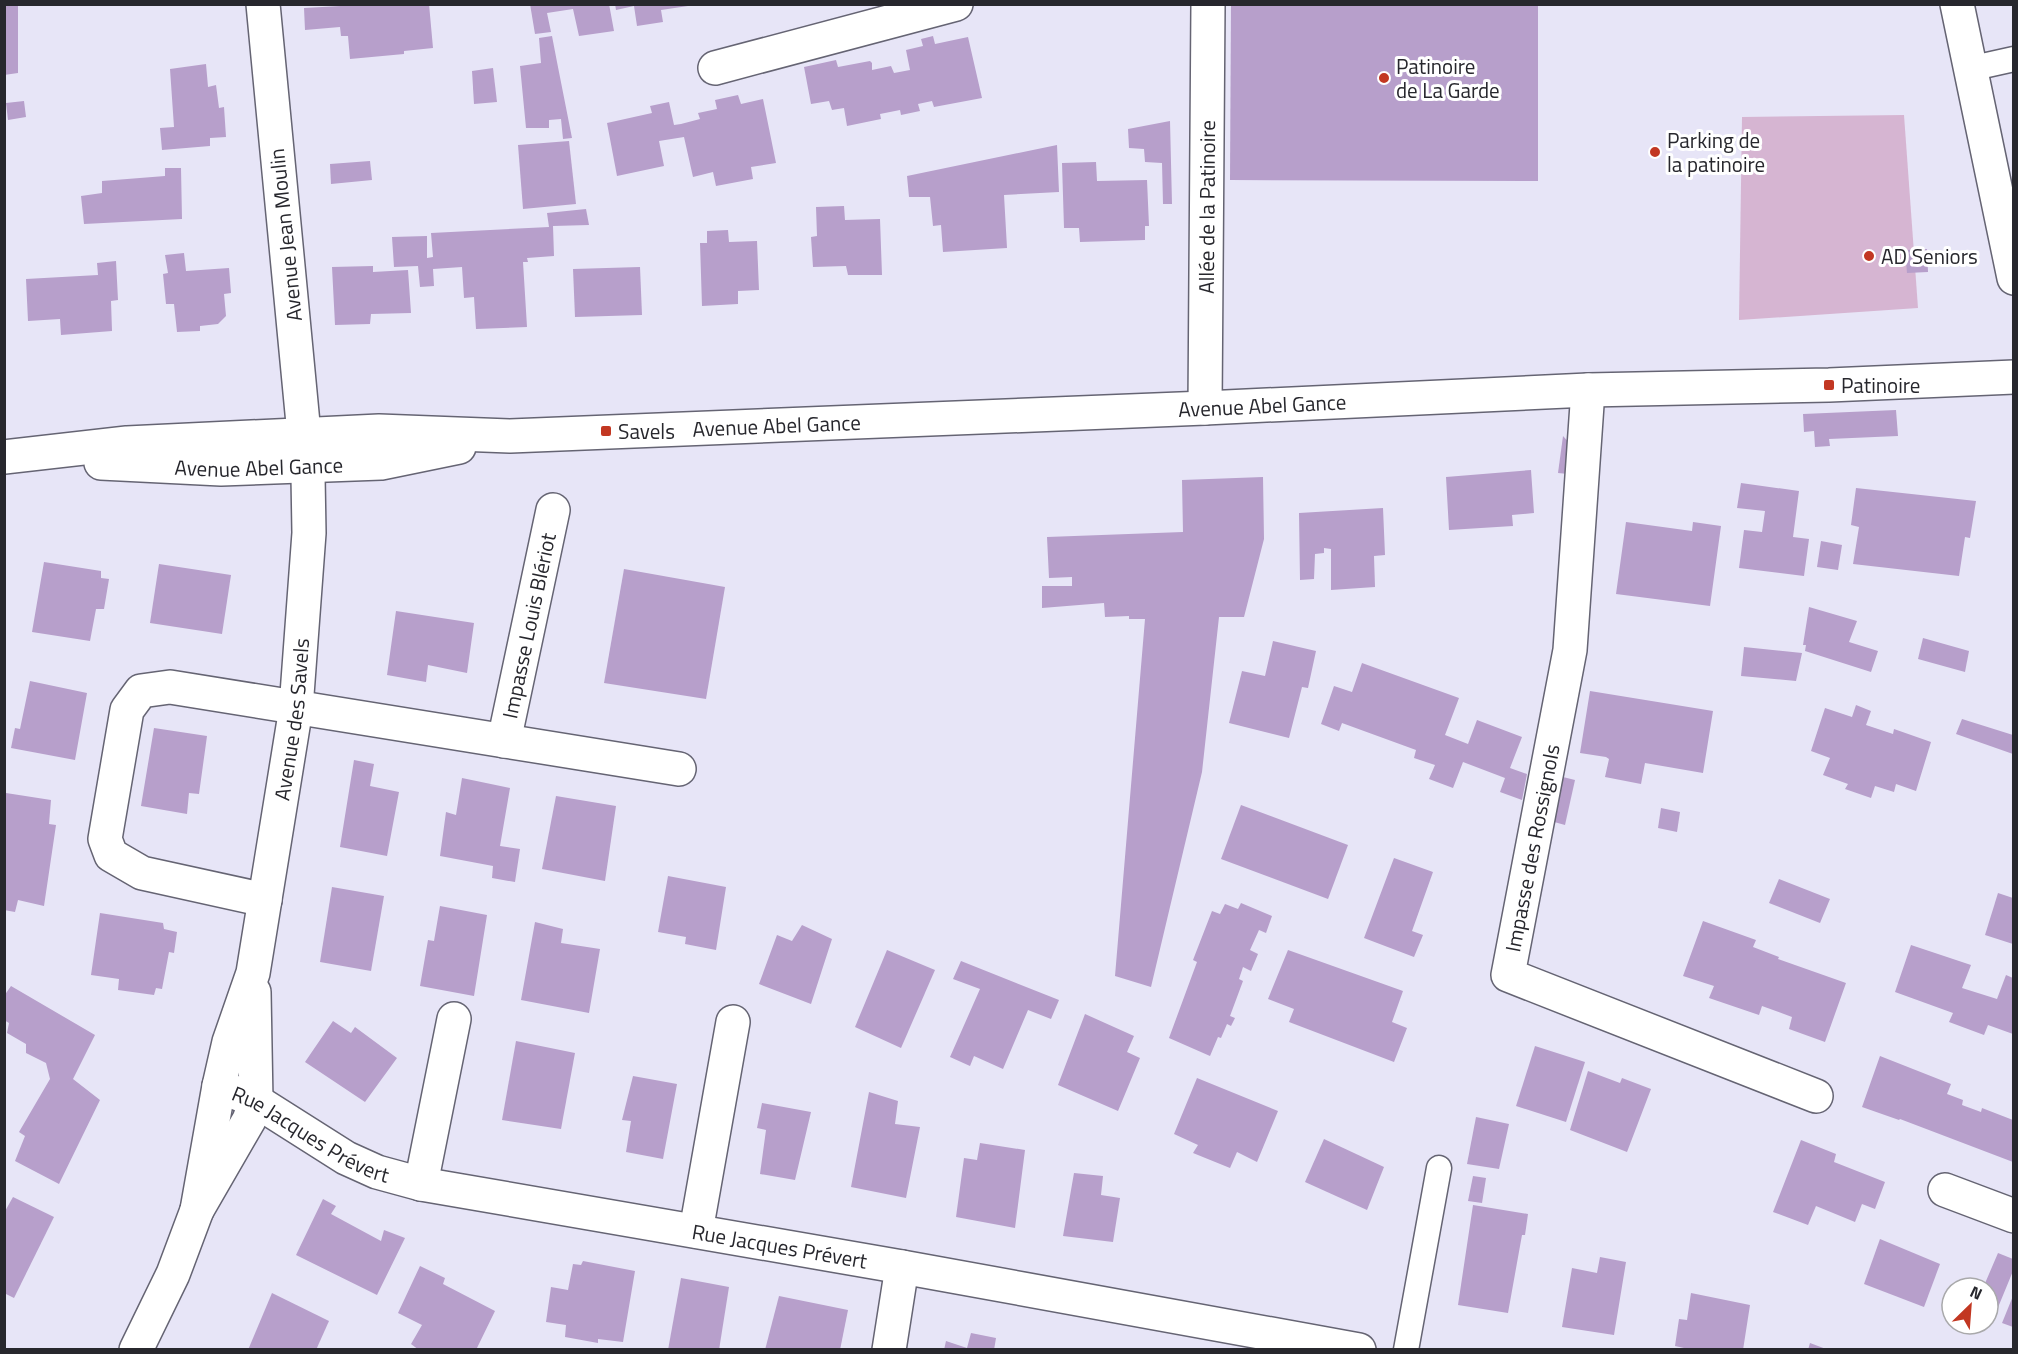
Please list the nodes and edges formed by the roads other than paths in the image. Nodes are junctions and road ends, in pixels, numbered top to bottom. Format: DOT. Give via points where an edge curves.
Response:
graph roads {
  1 [pos="262,4"];
  2 [pos="956,4"];
  3 [pos="1208,4"];
  4 [pos="1957,4"];
  5 [pos="2013,59"];
  6 [pos="715,68"];
  7 [pos="1969,69"];
  8 [pos="2013,278"];
  9 [pos="2013,377"];
  10 [pos="1588,390"];
  11 [pos="1205,408"];
  12 [pos="304,450"];
  13 [pos="4,458"];
  14 [pos="553,510"];
  15 [pos="296,708"];
  16 [pos="504,741"];
  17 [pos="679,769"];
  18 [pos="265,900"];
  19 [pos="253,972"];
  20 [pos="454,1019"];
  21 [pos="733,1022"];
  22 [pos="219,1086"];
  23 [pos="1816,1096"];
  24 [pos="256,1101"];
  25 [pos="1439,1168"];
  26 [pos="421,1184"];
  27 [pos="1945,1190"];
  28 [pos="197,1210"];
  29 [pos="2013,1216"];
  30 [pos="696,1231"];
  31 [pos="902,1267"];
  32 [pos="1247,1340"];
  33 [pos="136,1350"];
  34 [pos="889,1350"];
  35 [pos="1359,1350"];
  36 [pos="1406,1350"];
  1 -- 12 [label="street, Avenue Jean Moulin"];
  2 -- 6 [label="street"];
  3 -- 11 [label="street, Allée de la Patinoire"];
  4 -- 7 [label="street"];
  5 -- 7 [label="lane"];
  7 -- 8 [label="street"];
  9 -- 10 [label="street, Avenue Abel Gance"];
  10 -- 11 [label="street, Avenue Abel Gance"];
  10 -- 23 [label="street, Impasse des Rossignols" via="1570,650 1508,975"];
  11 -- 12 [label="street, Avenue Abel Gance" via="510,436 381,463"];
  12 -- 13 [label="street, Avenue Abel Gance" via="221,469"];
  12 -- 15 [label="street, Avenue des Savels" via="309,532"];
  14 -- 16 [label="street, Impasse Louis Blériot"];
  15 -- 16 [label="street, Impasse Louis Blériot"];
  15 -- 18 [label="street, Avenue des Savels"];
  15 -- 18 [label="street, Impasse Louis Blériot" via="170,687 141,691 127,710 105,839 111,855 142,873"];
  16 -- 17 [label="street, Impasse Louis Blériot"];
  18 -- 19 [label="street, Avenue des Savels"];
  19 -- 22 [label="street, Avenue des Savels"];
  19 -- 24 [label="street, Avenue des Savels"];
  20 -- 26 [label="street"];
  21 -- 30 [label="street"];
  22 -- 24 [label="street, Rue Jacques Prévert"];
  22 -- 28 [label="street, Avenue des Savels"];
  24 -- 26 [label="street, Rue Jacques Prévert" via="346,1158 377,1172"];
  24 -- 28 [label="street, Avenue des Savels"];
  25 -- 36 [label="lane"];
  26 -- 30 [label="street, Rue Jacques Prévert"];
  27 -- 29 [label="street"];
  28 -- 33 [label="street, Avenue des Savels" via="173,1274"];
  30 -- 31 [label="street, Rue Jacques Prévert"];
  31 -- 32 [label="street, Rue Jacques Prévert"];
  31 -- 34 [label="street"];
  32 -- 35 [label="street, Rue Jacques Prévert"];
}
